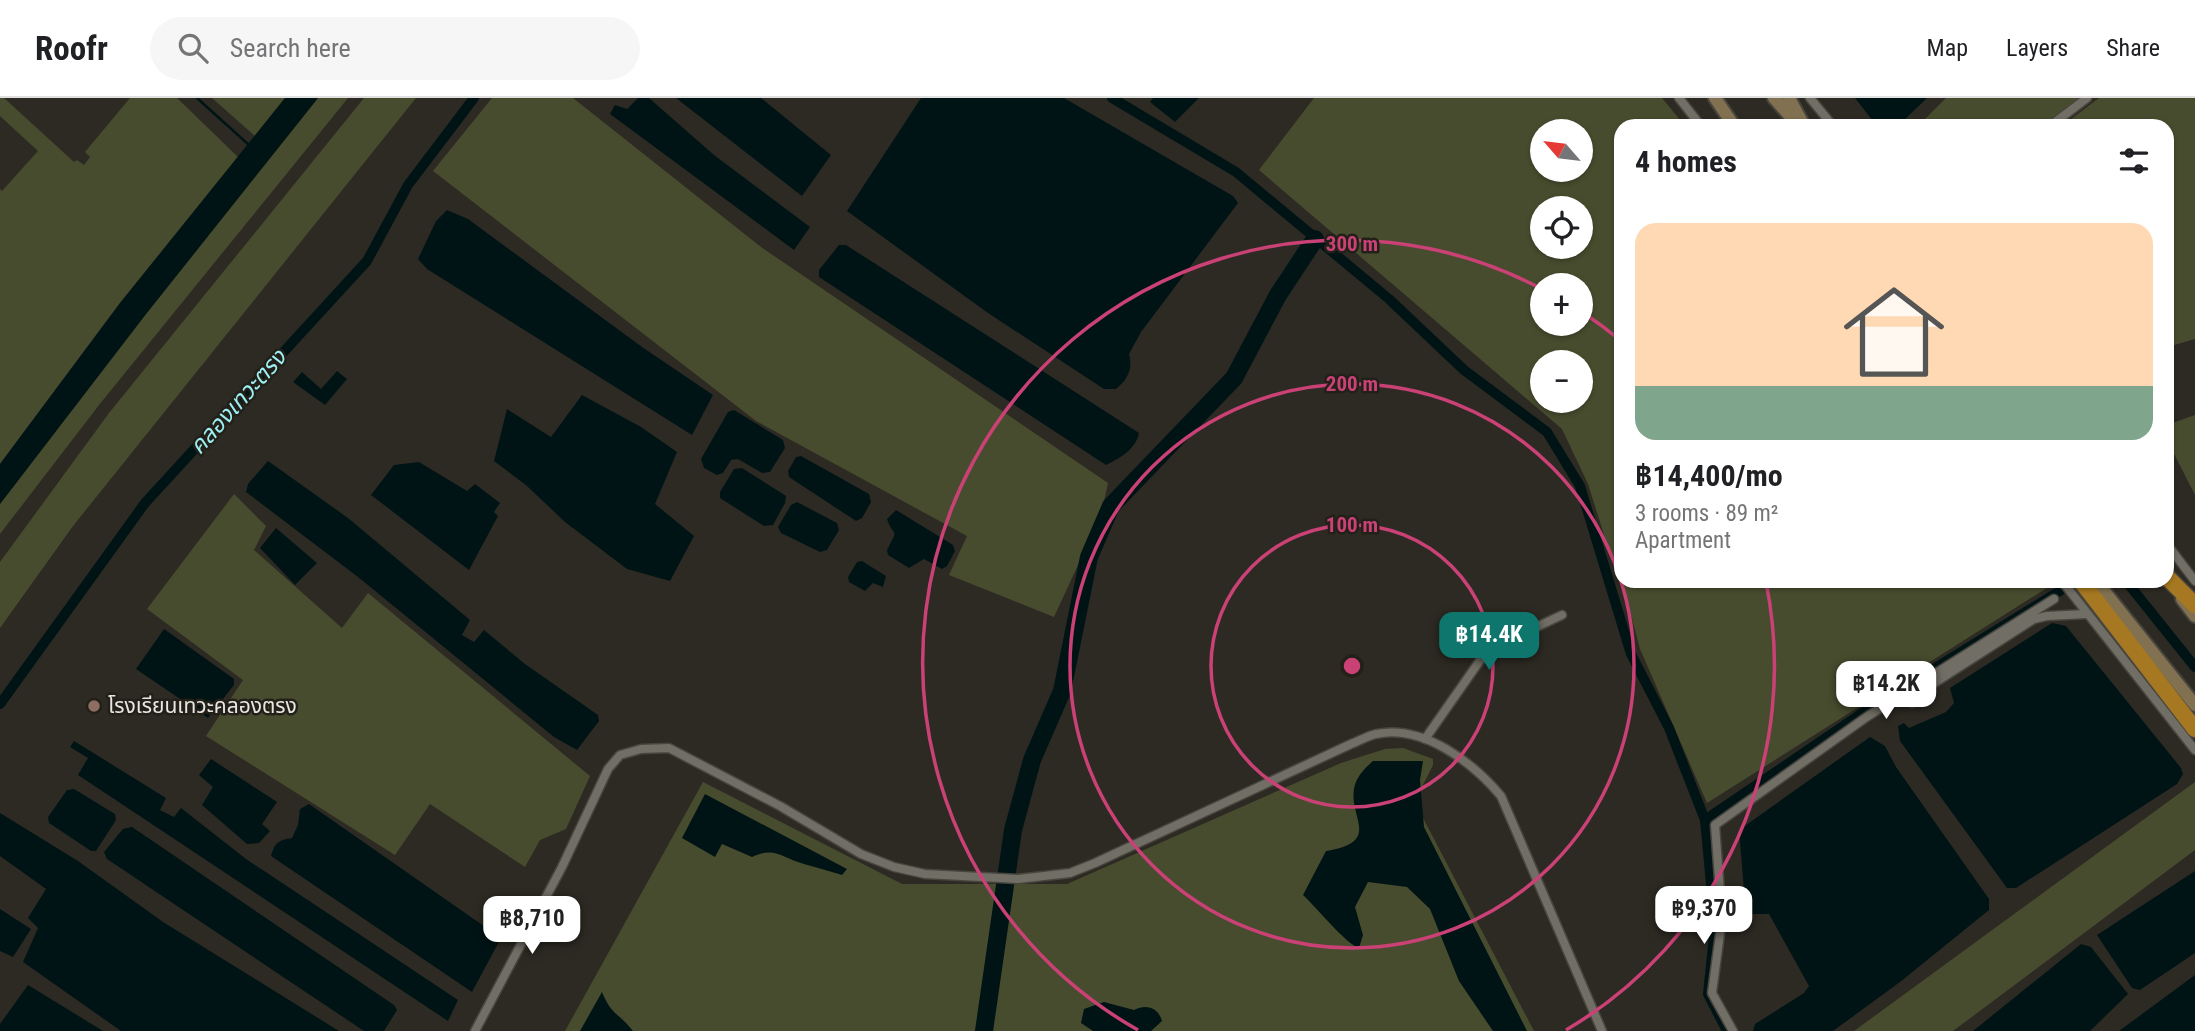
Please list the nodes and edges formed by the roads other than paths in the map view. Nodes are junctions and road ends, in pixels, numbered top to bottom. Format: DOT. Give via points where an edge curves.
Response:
graph roads {
  1 [pos="1679,98"];
  2 [pos="1715,98"];
  3 [pos="1774,98"];
  4 [pos="1789,98"];
  5 [pos="2087,98"];
  6 [pos="1814,99"];
  7 [pos="1696,119"];
  8 [pos="1729,119"];
  9 [pos="1795,119"];
  10 [pos="1799,119"];
  11 [pos="1828,119"];
  12 [pos="2059,119"];
  13 [pos="2174,553"];
  14 [pos="2195,581"];
  15 [pos="2174,585"];
  16 [pos="2174,588"];
  17 [pos="2089,589"];
  18 [pos="2054,599"];
  19 [pos="2195,605"];
  20 [pos="2087,614"];
  21 [pos="1562,615"];
  22 [pos="2195,616"];
  23 [pos="1912,703"];
  24 [pos="2195,705"];
  25 [pos="2195,729"];
  26 [pos="1425,739"];
  27 [pos="2195,750"];
  28 [pos="475,1031"];
  29 [pos="1602,1031"];
  30 [pos="1732,1031"];
  1 -- 7 [label="street"];
  2 -- 8 [label="main road"];
  3 -- 9 [label="main road"];
  4 -- 10 [label="main road"];
  5 -- 12 [label="street"];
  6 -- 11 [label="street"];
  13 -- 14 [label="street"];
  15 -- 19 [label="highway"];
  16 -- 22 [label="main road"];
  17 -- 20 [label="street"];
  17 -- 24 [label="main road"];
  17 -- 25 [label="highway"];
  18 -- 30 [label="street" via="1868,716 1715,825 1722,919 1712,993"];
  20 -- 23 [label="street" via="2046,615 2034,620 1925,689"];
  20 -- 27 [label="street"];
  21 -- 26 [label="street" via="1481,659"];
  26 -- 28 [label="street" via="1377,734 1095,863 1070,873 1018,879 925,874 894,866 861,854 669,748 620,755 608,769"];
  26 -- 29 [label="street" via="1478,769 1501,796"];
}
